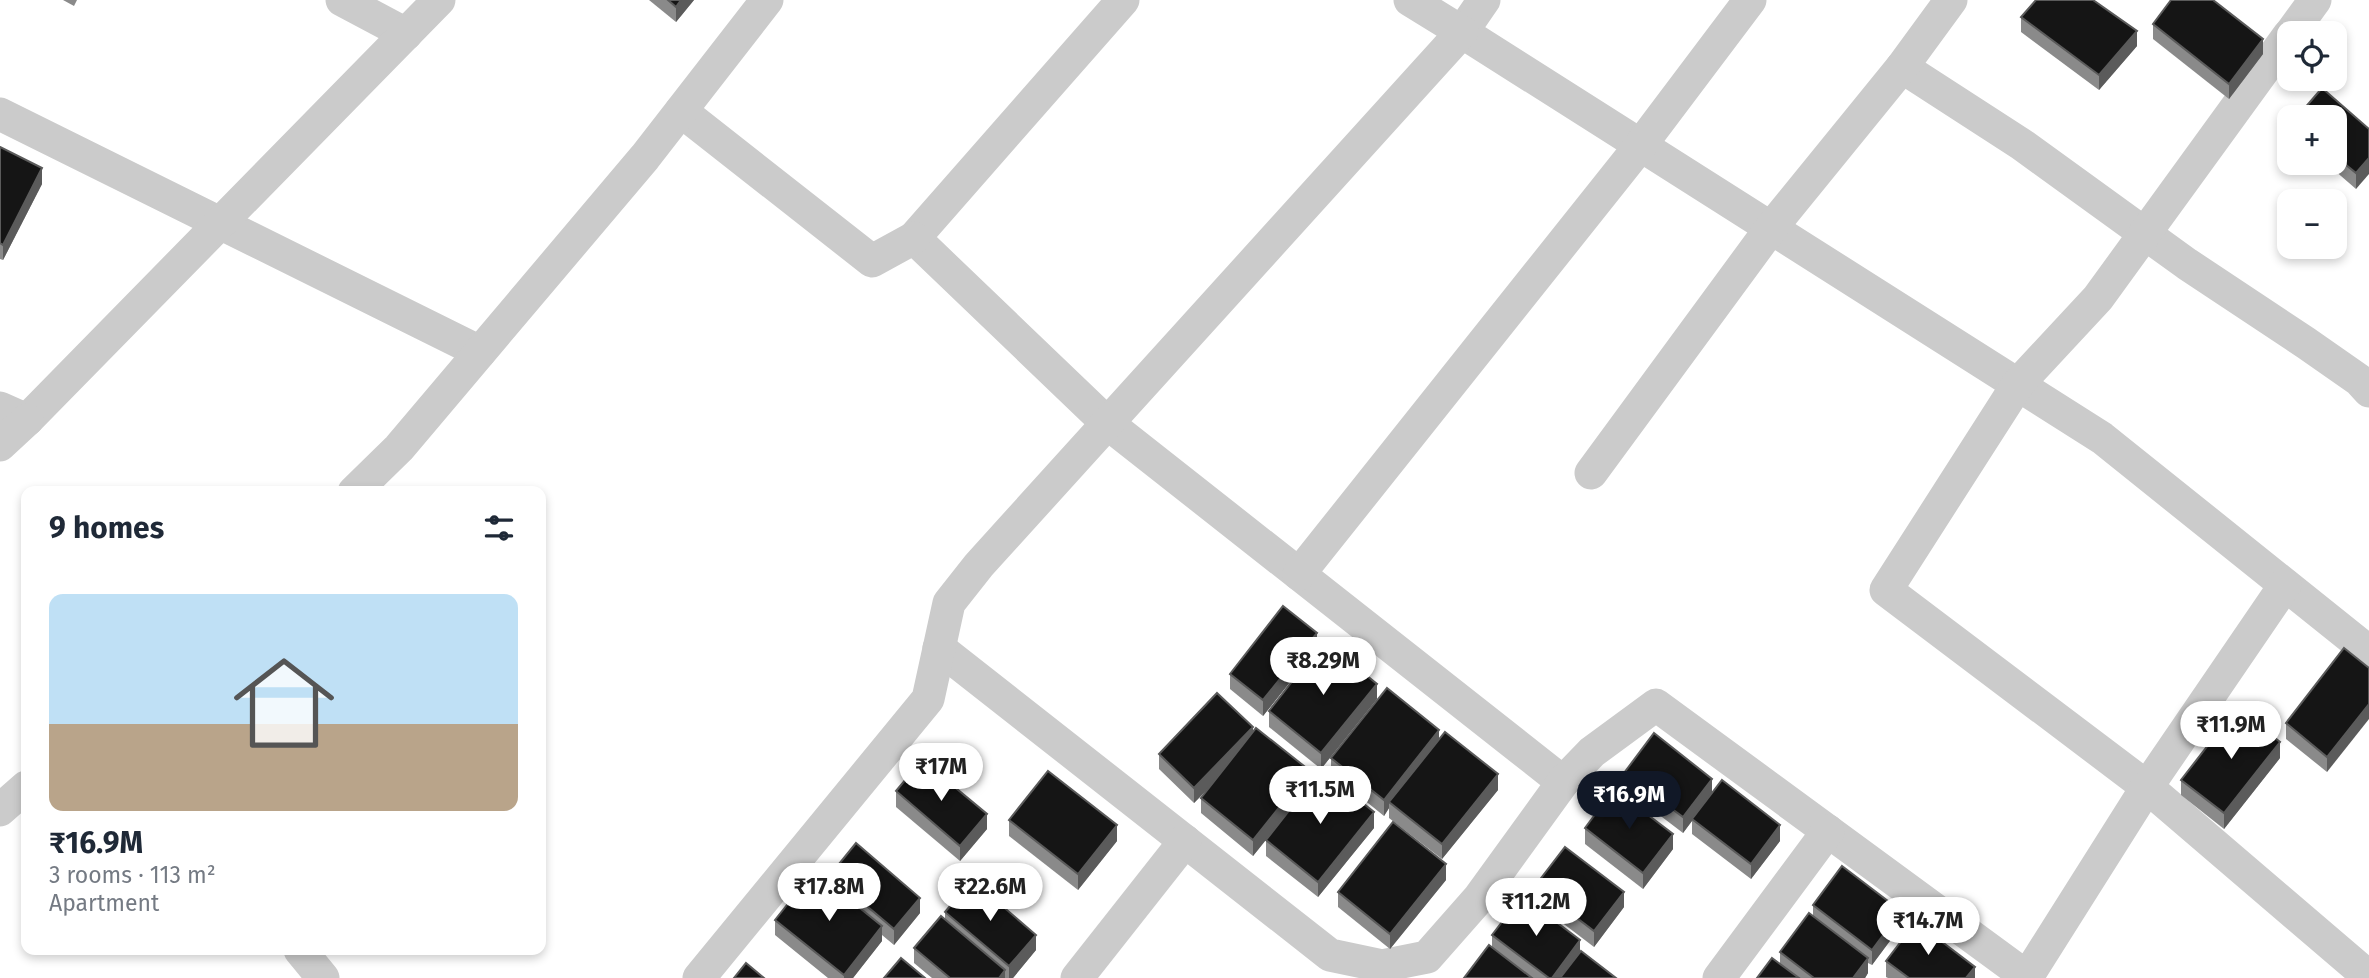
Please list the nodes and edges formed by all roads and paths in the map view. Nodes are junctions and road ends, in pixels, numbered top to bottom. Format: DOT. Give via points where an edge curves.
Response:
graph roads {
  1 [pos="342,0"];
  2 [pos="439,0"];
  3 [pos="767,0"];
  4 [pos="1123,0"];
  5 [pos="1410,0"];
  6 [pos="1484,0"];
  7 [pos="1750,0"];
  8 [pos="1951,0"];
  9 [pos="2315,0"];
  10 [pos="2300,21"];
  11 [pos="1461,32"];
  12 [pos="406,34"];
  13 [pos="2277,52"];
  14 [pos="1902,67"];
  15 [pos="681,111"];
  16 [pos="0,114"];
  17 [pos="1640,146"];
  18 [pos="220,222"];
  19 [pos="1771,228"];
  20 [pos="2144,234"];
  21 [pos="914,238"];
  22 [pos="480,352"];
  23 [pos="2366,379"];
  24 [pos="2018,384"];
  25 [pos="13,414"];
  26 [pos="1107,423"];
  27 [pos="0,445"];
  28 [pos="1591,473"];
  29 [pos="360,486"];
  30 [pos="1299,574"];
  31 [pos="2285,585"];
  32 [pos="939,648"];
  33 [pos="2369,652"];
  34 [pos="1563,782"];
  35 [pos="2147,787"];
  36 [pos="21,791"];
  37 [pos="0,810"];
  38 [pos="1828,831"];
  39 [pos="1185,841"];
  40 [pos="304,955"];
  41 [pos="1361,971"];
  42 [pos="2369,977"];
  43 [pos="323,978"];
  44 [pos="699,978"];
  45 [pos="1077,978"];
  46 [pos="1719,978"];
  47 [pos="2027,978"];
  1 -- 12 [label="street"];
  2 -- 12 [label="street"];
  3 -- 15 [label="street"];
  4 -- 21 [label="street"];
  5 -- 11 [label="street"];
  6 -- 11 [label="street"];
  7 -- 17 [label="street"];
  8 -- 14 [label="street"];
  9 -- 10 [label="street"];
  11 -- 17 [label="street"];
  11 -- 26 [label="street"];
  12 -- 18 [label="street"];
  13 -- 20 [label="street"];
  14 -- 19 [label="street"];
  14 -- 20 [label="street" via="2021,144"];
  15 -- 21 [label="street" via="872,261"];
  15 -- 22 [label="street"];
  16 -- 18 [label="street"];
  17 -- 19 [label="street"];
  17 -- 30 [label="street"];
  18 -- 22 [label="street"];
  18 -- 25 [label="street"];
  19 -- 24 [label="street"];
  19 -- 28 [label="street"];
  20 -- 23 [label="street"];
  20 -- 24 [label="street" via="2098,298"];
  21 -- 26 [label="street"];
  22 -- 29 [label="street" via="399,448"];
  24 -- 31 [label="street" via="2102,438"];
  24 -- 35 [label="street" via="1886,590"];
  25 -- 27 [label="street"];
  26 -- 30 [label="street"];
  26 -- 32 [label="street" via="949,603"];
  30 -- 34 [label="street"];
  31 -- 33 [label="street"];
  31 -- 35 [label="street"];
  32 -- 39 [label="street"];
  32 -- 44 [label="street" via="928,699"];
  34 -- 38 [label="street" via="1592,752 1656,705"];
  34 -- 41 [label="street" via="1479,898 1427,957"];
  35 -- 42 [label="street"];
  35 -- 47 [label="street"];
  36 -- 37 [label="street"];
  38 -- 46 [label="street"];
  38 -- 47 [label="street"];
  39 -- 41 [label="street" via="1330,955"];
  39 -- 45 [label="street"];
  40 -- 43 [label="street"];
}
